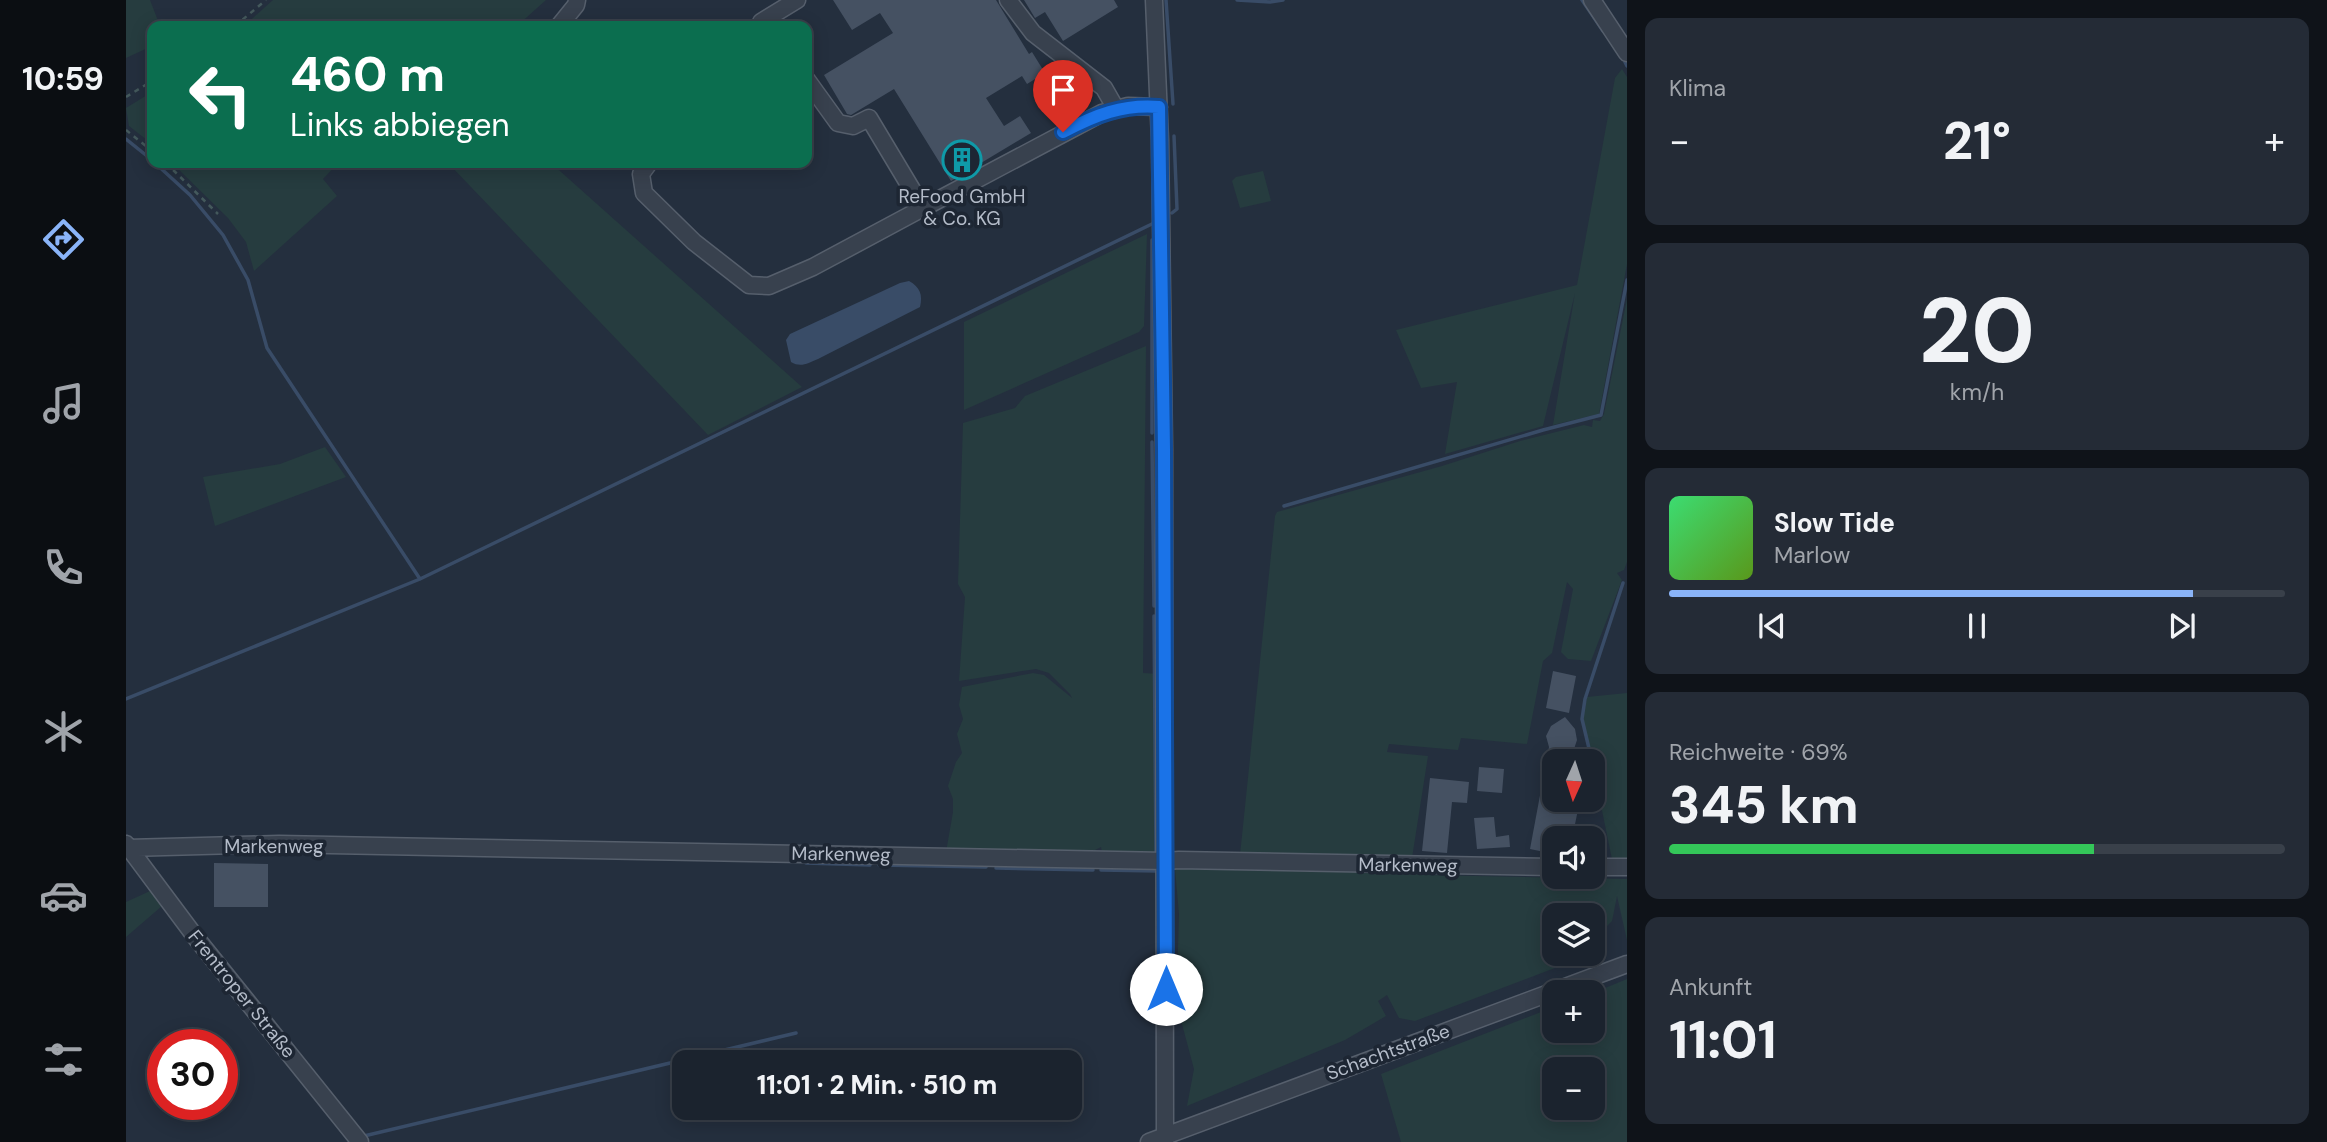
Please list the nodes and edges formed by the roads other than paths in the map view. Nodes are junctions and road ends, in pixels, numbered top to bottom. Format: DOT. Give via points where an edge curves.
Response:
graph roads {
  1 [pos="577,0"];
  2 [pos="797,0"];
  3 [pos="1008,0"];
  4 [pos="1154,0"];
  5 [pos="1592,0"];
  6 [pos="563,21"];
  7 [pos="763,21"];
  8 [pos="1627,53"];
  9 [pos="812,87"];
  10 [pos="1159,107"];
  11 [pos="1116,109"];
  12 [pos="645,168"];
  13 [pos="923,208"];
  14 [pos="127,846"];
  15 [pos="1166,862"];
  16 [pos="1542,867"];
  17 [pos="1605,867"];
  18 [pos="1627,867"];
  19 [pos="1627,964"];
  20 [pos="1165,1139"];
  21 [pos="360,1142"];
  22 [pos="1149,1142"];
  1 -- 6 [label="street"];
  2 -- 7 [label="street"];
  3 -- 11 [label="street" via="1033,33 1104,88"];
  4 -- 10 [label="street"];
  5 -- 8 [label="street"];
  9 -- 13 [label="street" via="838,123 853,125 869,118"];
  10 -- 11 [label="street"];
  10 -- 15 [label="street"];
  11 -- 13 [label="street" via="1082,122"];
  12 -- 13 [label="street" via="641,174 644,193 694,242 749,285 769,286 813,267"];
  14 -- 15 [label="street, Markenweg" via="293,845"];
  14 -- 21 [label="street, Frentroper Straße"];
  15 -- 16 [label="street, Markenweg"];
  15 -- 20 [label="street"];
  17 -- 18 [label="street"];
  19 -- 20 [label="street, Schachtstraße"];
  20 -- 22 [label="street, Schachtstraße"];
}
